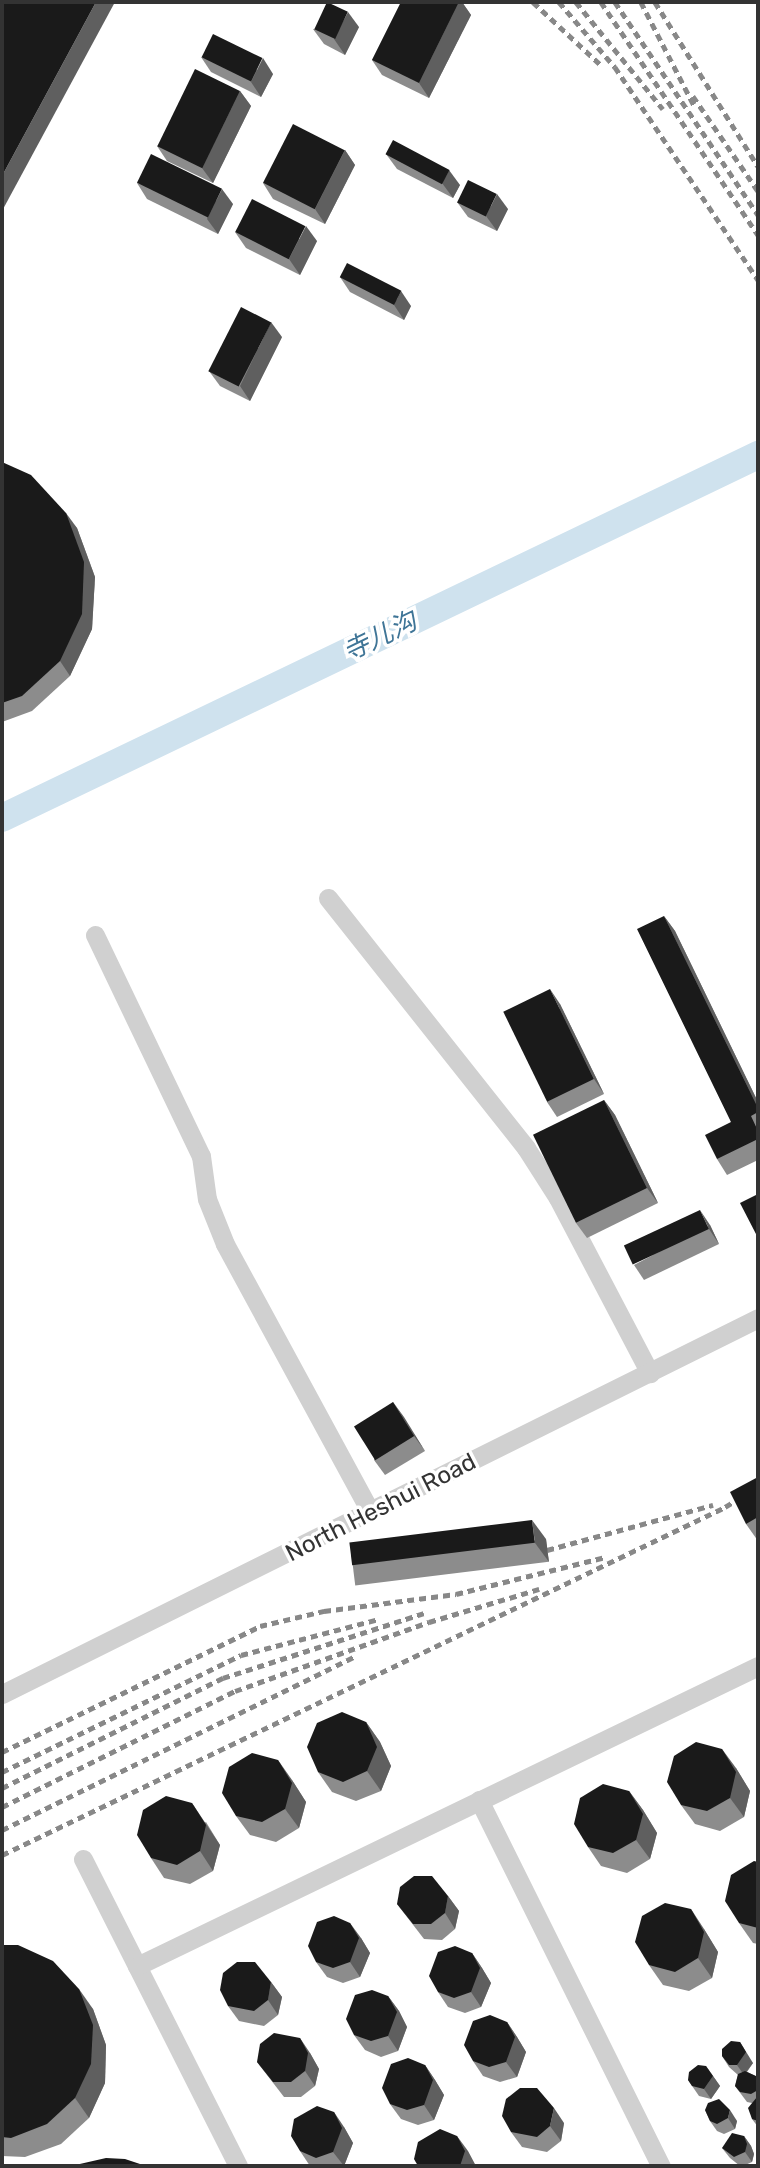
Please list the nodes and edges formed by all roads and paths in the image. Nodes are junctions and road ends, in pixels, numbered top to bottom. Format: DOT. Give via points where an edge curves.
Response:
graph roads {
  1 [pos="328,898"];
  2 [pos="95,935"];
  3 [pos="758,1318"];
  4 [pos="650,1373"];
  5 [pos="371,1513"];
  6 [pos="758,1666"];
  7 [pos="2,1694"];
  8 [pos="479,1800"];
  9 [pos="83,1858"];
  10 [pos="137,1966"];
  11 [pos="238,2166"];
  12 [pos="661,2166"];
  1 -- 4 [label="street" via="526,1148 558,1198"];
  2 -- 5 [label="street" via="201,1156 207,1199 225,1244"];
  3 -- 4 [label="street, North Heshui Road"];
  4 -- 5 [label="street, North Heshui Road"];
  5 -- 7 [label="street, North Heshui Road"];
  6 -- 8 [label="street"];
  8 -- 10 [label="street"];
  8 -- 12 [label="street"];
  9 -- 10 [label="street"];
  10 -- 11 [label="street"];
}
